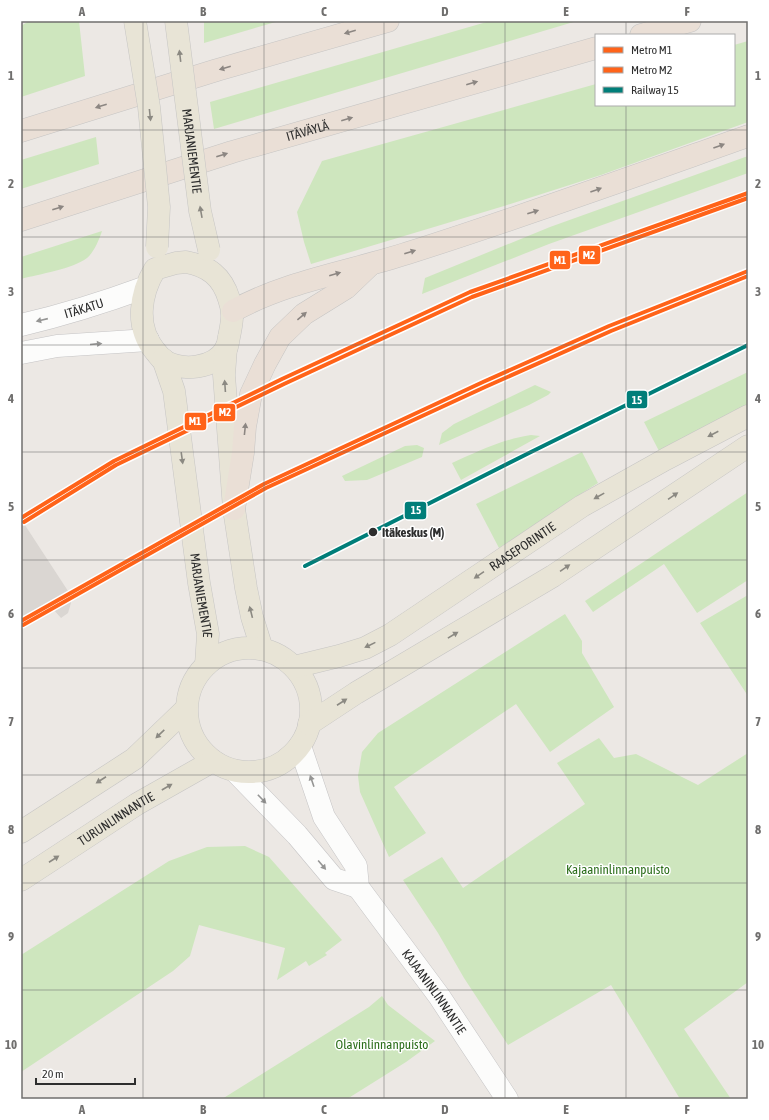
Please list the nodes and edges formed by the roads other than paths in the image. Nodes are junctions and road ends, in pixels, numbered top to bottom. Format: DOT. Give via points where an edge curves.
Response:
graph roads {
  1 [pos="135,21"];
  2 [pos="176,21"];
  3 [pos="388,21"];
  4 [pos="690,21"];
  5 [pos="644,34"];
  6 [pos="595,48"];
  7 [pos="21,131"];
  8 [pos="748,136"];
  9 [pos="21,220"];
  10 [pos="372,263"];
  11 [pos="151,278"];
  12 [pos="218,278"];
  13 [pos="233,311"];
  14 [pos="21,325"];
  15 [pos="148,340"];
  16 [pos="226,348"];
  17 [pos="21,353"];
  18 [pos="162,359"];
  19 [pos="748,416"];
  20 [pos="748,446"];
  21 [pos="234,509"];
  22 [pos="262,649"];
  23 [pos="206,665"];
  24 [pos="294,667"];
  25 [pos="186,709"];
  26 [pos="309,724"];
  27 [pos="300,746"];
  28 [pos="213,761"];
  29 [pos="235,771"];
  30 [pos="21,832"];
  31 [pos="21,880"];
  32 [pos="358,887"];
  33 [pos="507,1099"];
  1 -- 11 [label="main road, one-way, bridge" via="149,107 159,207 157,247"];
  12 -- 2 [label="main road, MARJANIEMENTIE, one-way, bridge" via="200,212"];
  3 -- 7 [label="highway, one-way" via="217,70"];
  4 -- 5 [label="highway"];
  9 -- 6 [label="highway, ITÄVÄYLÄ, one-way" via="232,152"];
  10 -- 8 [label="highway, one-way" via="559,203"];
  13 -- 10 [label="highway, one-way" via="254,299 280,290"];
  21 -- 10 [label="highway, one-way" via="251,394 268,357 280,337 304,314 346,288"];
  11 -- 12 [label="main road" via="176,262 186,262 204,267"];
  11 -- 14 [label="street, ITÄKATU, one-way" via="110,300"];
  11 -- 15 [label="main road" via="142,315 142,324"];
  12 -- 13 [label="main road" via="228,294"];
  13 -- 16 [label="main road"];
  17 -- 15 [label="street, one-way" via="57,346"];
  15 -- 18 [label="main road"];
  16 -- 18 [label="main road" via="216,359 200,366 181,366"];
  21 -- 16 [label="main road, one-way" via="224,376"];
  18 -- 23 [label="main road, MARJANIEMENTIE, one-way" via="174,391 208,634"];
  19 -- 24 [label="main road, RAASEPORINTIE, one-way" via="582,506 390,635 365,648"];
  26 -- 20 [label="main road, one-way" via="356,693 553,576"];
  22 -- 21 [label="main road, one-way" via="248,594"];
  22 -- 23 [label="main road" via="238,649 215,658"];
  22 -- 24 [label="main road" via="274,653"];
  23 -- 25 [label="main road" via="192,685"];
  24 -- 26 [label="main road" via="301,676 310,699"];
  25 -- 28 [label="main road" via="187,721 196,743"];
  25 -- 30 [label="main road, one-way" via="134,759"];
  26 -- 27 [label="main road"];
  27 -- 29 [label="main road" via="271,768"];
  32 -- 27 [label="street, one-way" via="356,866 324,817"];
  28 -- 29 [label="main road"];
  31 -- 28 [label="main road, TURUNLINNANTIE, one-way" via="137,804"];
  29 -- 32 [label="street, one-way" via="297,835 334,879"];
  32 -- 33 [label="street, KAJAANINLINNANTIE" via="439,996"];
}
